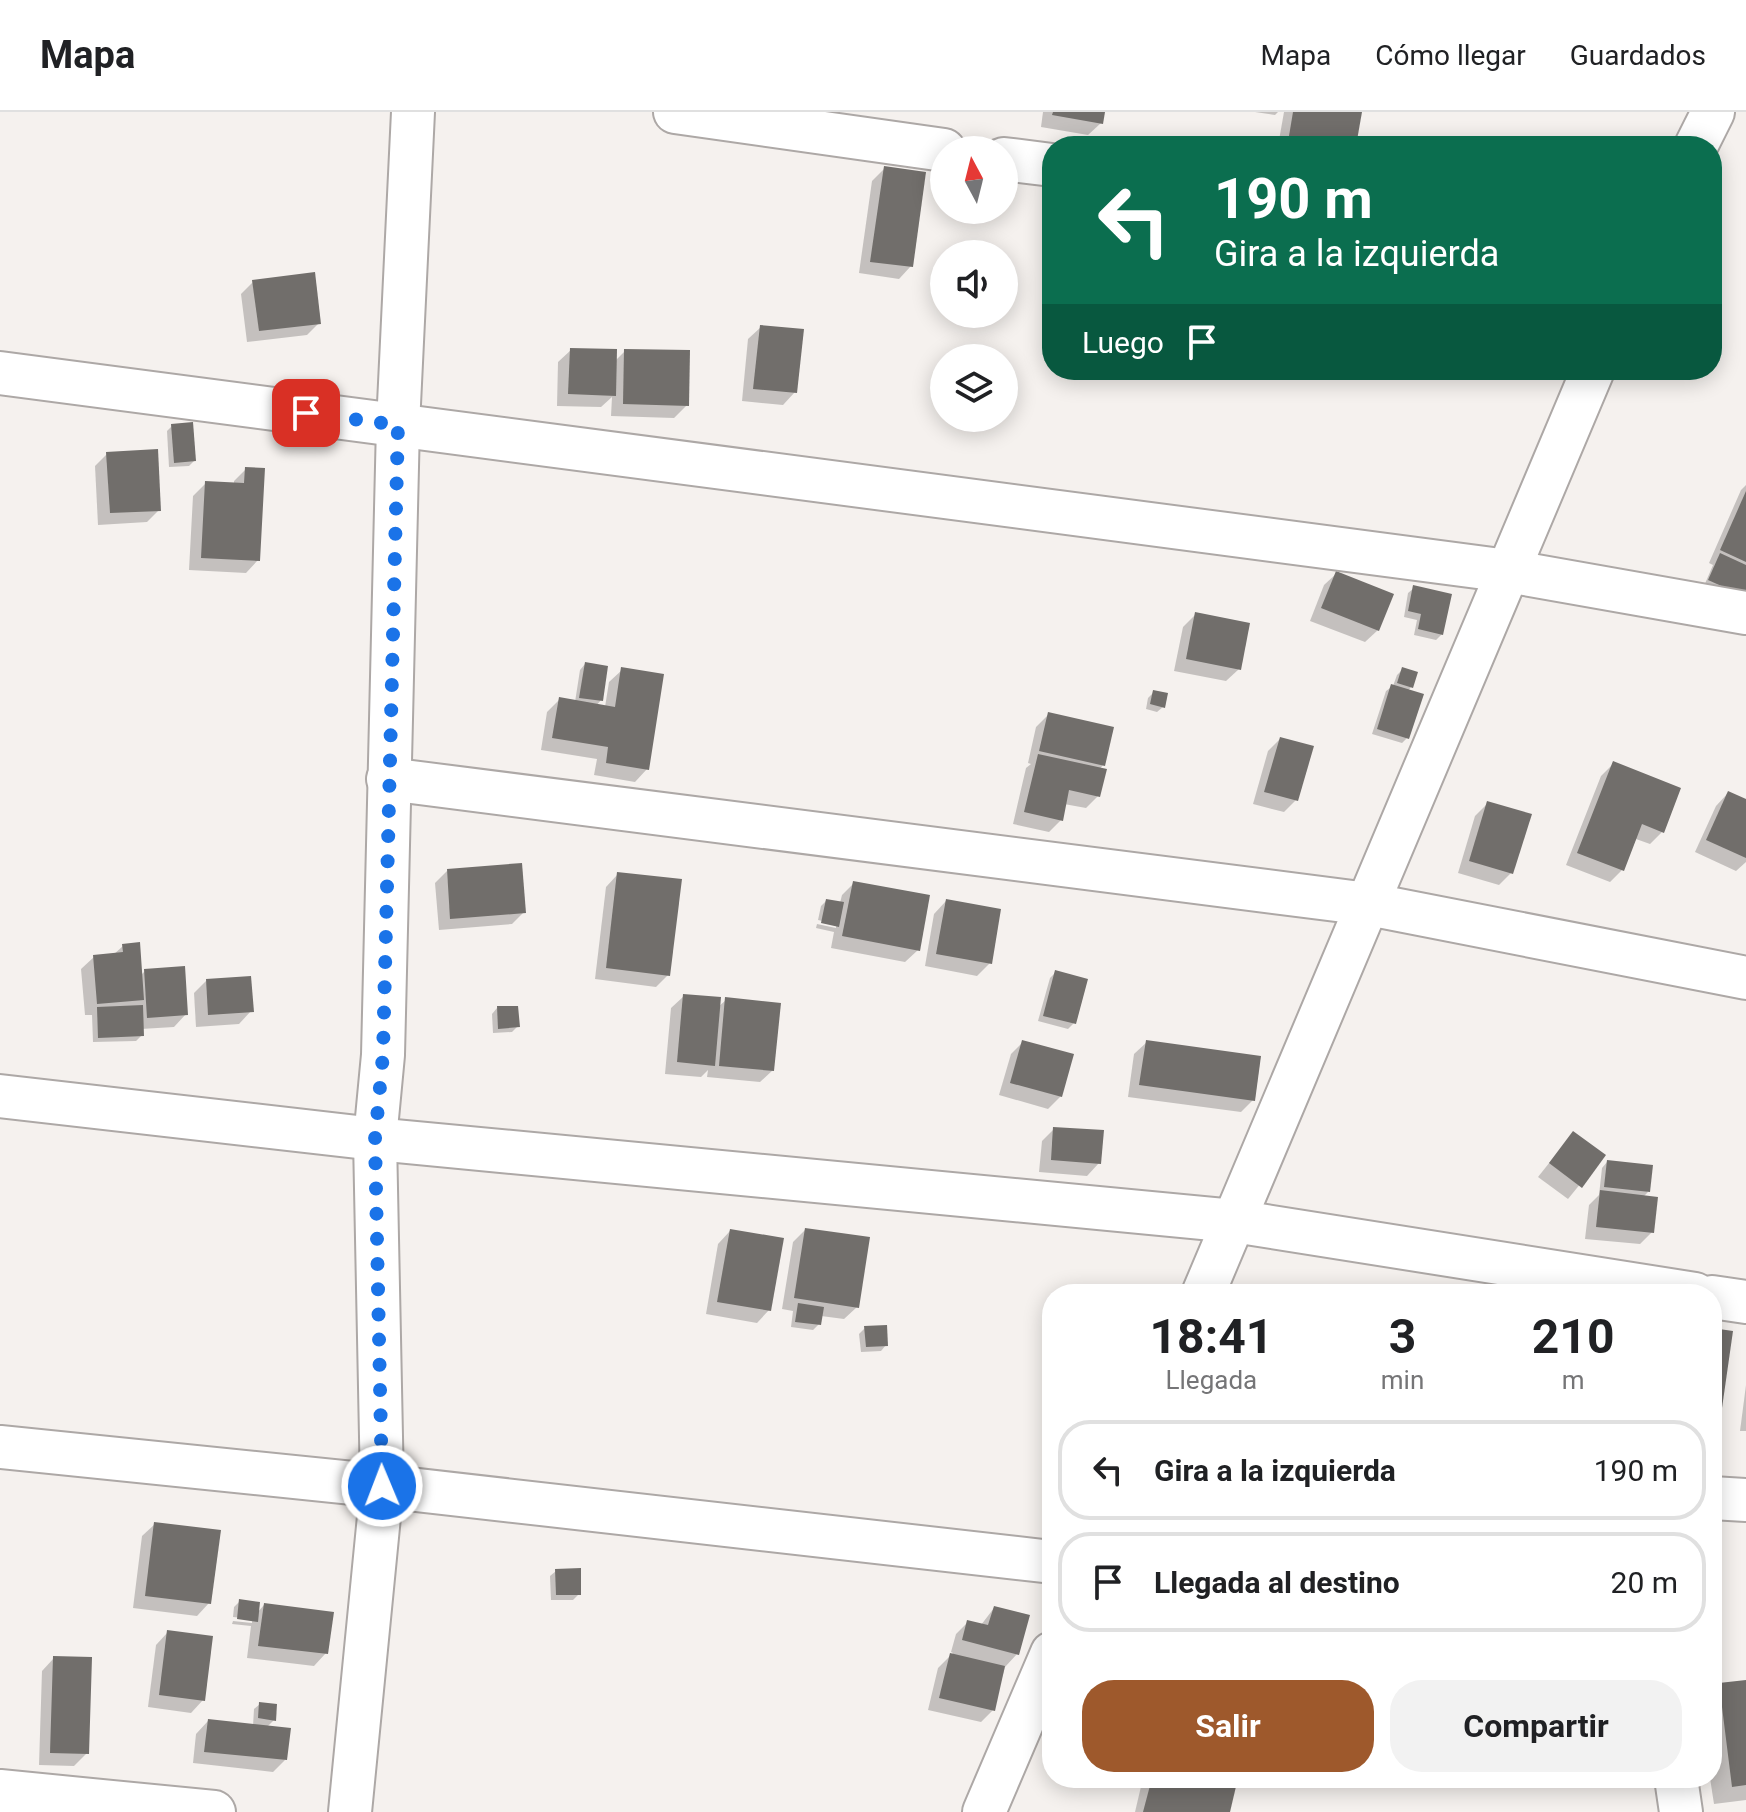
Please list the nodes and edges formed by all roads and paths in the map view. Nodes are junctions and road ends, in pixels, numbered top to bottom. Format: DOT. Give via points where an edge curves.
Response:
graph roads {
  1 [pos="413,112"];
  2 [pos="675,112"];
  3 [pos="1713,112"];
  4 [pos="1701,136"];
  5 [pos="930,148"];
  6 [pos="1018,161"];
  7 [pos="1042,164"];
  8 [pos="0,373"];
  9 [pos="1589,380"];
  10 [pos="398,425"];
  11 [pos="1508,571"];
  12 [pos="1746,613"];
  13 [pos="388,779"];
  14 [pos="1368,904"];
  15 [pos="1746,978"];
  16 [pos="0,1096"];
  17 [pos="375,1139"];
  18 [pos="1234,1221"];
  19 [pos="1207,1284"];
  20 [pos="1632,1284"];
  21 [pos="1722,1298"];
  22 [pos="1746,1302"];
  23 [pos="0,1447"];
  24 [pos="382,1486"];
  25 [pos="1722,1499"];
  26 [pos="1746,1500"];
  27 [pos="1042,1561"];
  28 [pos="1042,1676"];
  29 [pos="1677,1788"];
  30 [pos="0,1791"];
  31 [pos="214,1812"];
  32 [pos="350,1812"];
  33 [pos="984,1812"];
  34 [pos="1681,1812"];
  1 -- 10 [label="street"];
  2 -- 5 [label="street"];
  3 -- 4 [label="street"];
  6 -- 7 [label="street"];
  8 -- 10 [label="street"];
  9 -- 11 [label="street"];
  10 -- 11 [label="street"];
  10 -- 13 [label="street"];
  11 -- 12 [label="street"];
  11 -- 14 [label="street"];
  13 -- 14 [label="street"];
  13 -- 17 [label="street" via="383,1055"];
  14 -- 15 [label="street"];
  14 -- 18 [label="street"];
  16 -- 17 [label="street"];
  17 -- 18 [label="street"];
  17 -- 24 [label="street"];
  18 -- 19 [label="street"];
  18 -- 20 [label="street"];
  21 -- 22 [label="street"];
  23 -- 24 [label="street"];
  24 -- 27 [label="street"];
  24 -- 32 [label="street"];
  25 -- 26 [label="street"];
  28 -- 33 [label="street"];
  29 -- 34 [label="street"];
  30 -- 31 [label="street"];
}
